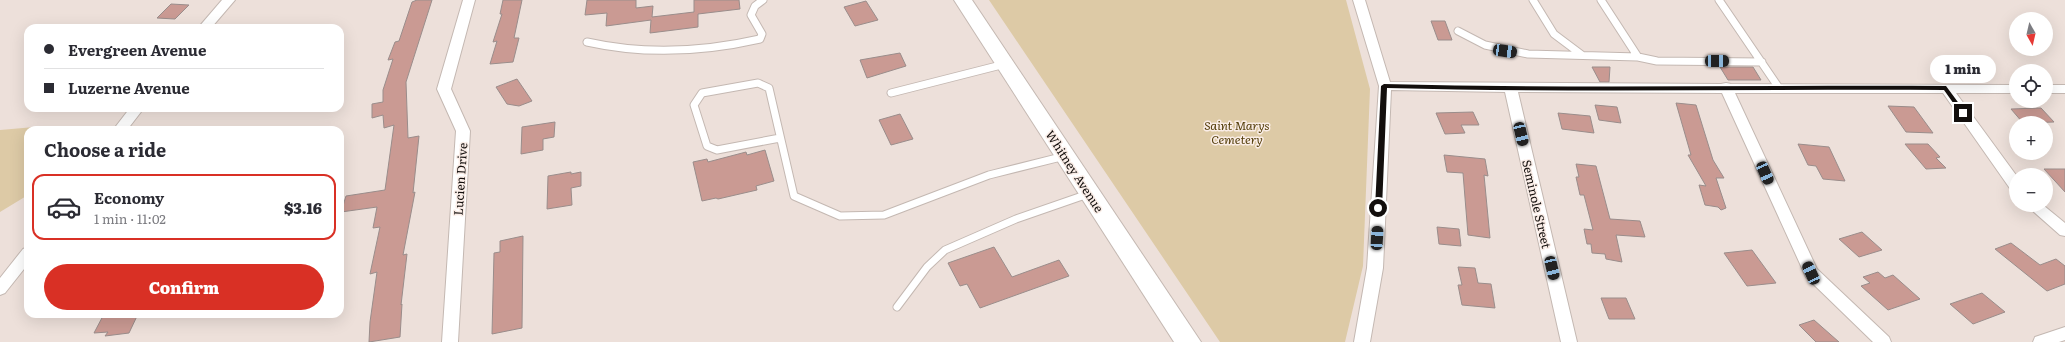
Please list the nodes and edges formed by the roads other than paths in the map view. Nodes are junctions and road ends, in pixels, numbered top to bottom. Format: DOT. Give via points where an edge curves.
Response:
graph roads {
  1 [pos="229,0"];
  2 [pos="469,0"];
  3 [pos="763,0"];
  4 [pos="963,0"];
  5 [pos="1359,0"];
  6 [pos="1533,0"];
  7 [pos="1601,0"];
  8 [pos="1719,0"];
  9 [pos="208,24"];
  10 [pos="1458,31"];
  11 [pos="587,42"];
  12 [pos="1582,55"];
  13 [pos="1638,57"];
  14 [pos="1762,62"];
  15 [pos="1005,64"];
  16 [pos="1384,86"];
  17 [pos="1726,87"];
  18 [pos="1779,88"];
  19 [pos="1946,88"];
  20 [pos="1511,89"];
  21 [pos="2009,89"];
  22 [pos="2053,89"];
  23 [pos="2065,89"];
  24 [pos="891,94"];
  25 [pos="134,112"];
  26 [pos="123,126"];
  27 [pos="780,138"];
  28 [pos="1065,156"];
  29 [pos="2009,176"];
  30 [pos="1090,193"];
  31 [pos="2041,212"];
  32 [pos="2065,231"];
  33 [pos="24,258"];
  34 [pos="0,290"];
  35 [pos="897,307"];
  36 [pos="2065,333"];
  37 [pos="450,342"];
  38 [pos="1188,342"];
  39 [pos="1362,342"];
  40 [pos="1569,342"];
  41 [pos="1883,342"];
  42 [pos="2041,342"];
  1 -- 9 [label="street"];
  2 -- 37 [label="street, Lucien Drive" via="444,90 464,131"];
  3 -- 11 [label="lane" via="755,6 751,15 762,34 760,38 751,42 659,52 624,50"];
  4 -- 15 [label="highway, Whitney Avenue"];
  5 -- 16 [label="street"];
  6 -- 12 [label="lane" via="1554,34"];
  7 -- 13 [label="lane" via="1618,30"];
  8 -- 14 [label="lane"];
  10 -- 12 [label="lane" via="1485,46 1505,51"];
  12 -- 13 [label="lane"];
  13 -- 14 [label="lane" via="1648,60"];
  14 -- 18 [label="lane"];
  15 -- 24 [label="lane"];
  15 -- 28 [label="highway, Whitney Avenue"];
  16 -- 20 [label="street"];
  16 -- 39 [label="street" via="1375,268"];
  17 -- 18 [label="street"];
  17 -- 20 [label="street"];
  17 -- 41 [label="street" via="1811,273"];
  18 -- 19 [label="street"];
  19 -- 21 [label="street"];
  19 -- 29 [label="street"];
  20 -- 40 [label="street, Seminole Street"];
  22 -- 23 [label="street"];
  25 -- 26 [label="street"];
  27 -- 27 [label="lane" via="768,88 758,83 702,93 694,105 706,146 718,150"];
  27 -- 28 [label="lane" via="794,196 840,216 884,214 989,174"];
  28 -- 30 [label="highway, Whitney Avenue"];
  30 -- 35 [label="lane" via="1016,218 945,250 927,267"];
  30 -- 38 [label="highway, Whitney Avenue"];
  31 -- 32 [label="street"];
  33 -- 34 [label="street"];
  36 -- 42 [label="street"];
}
